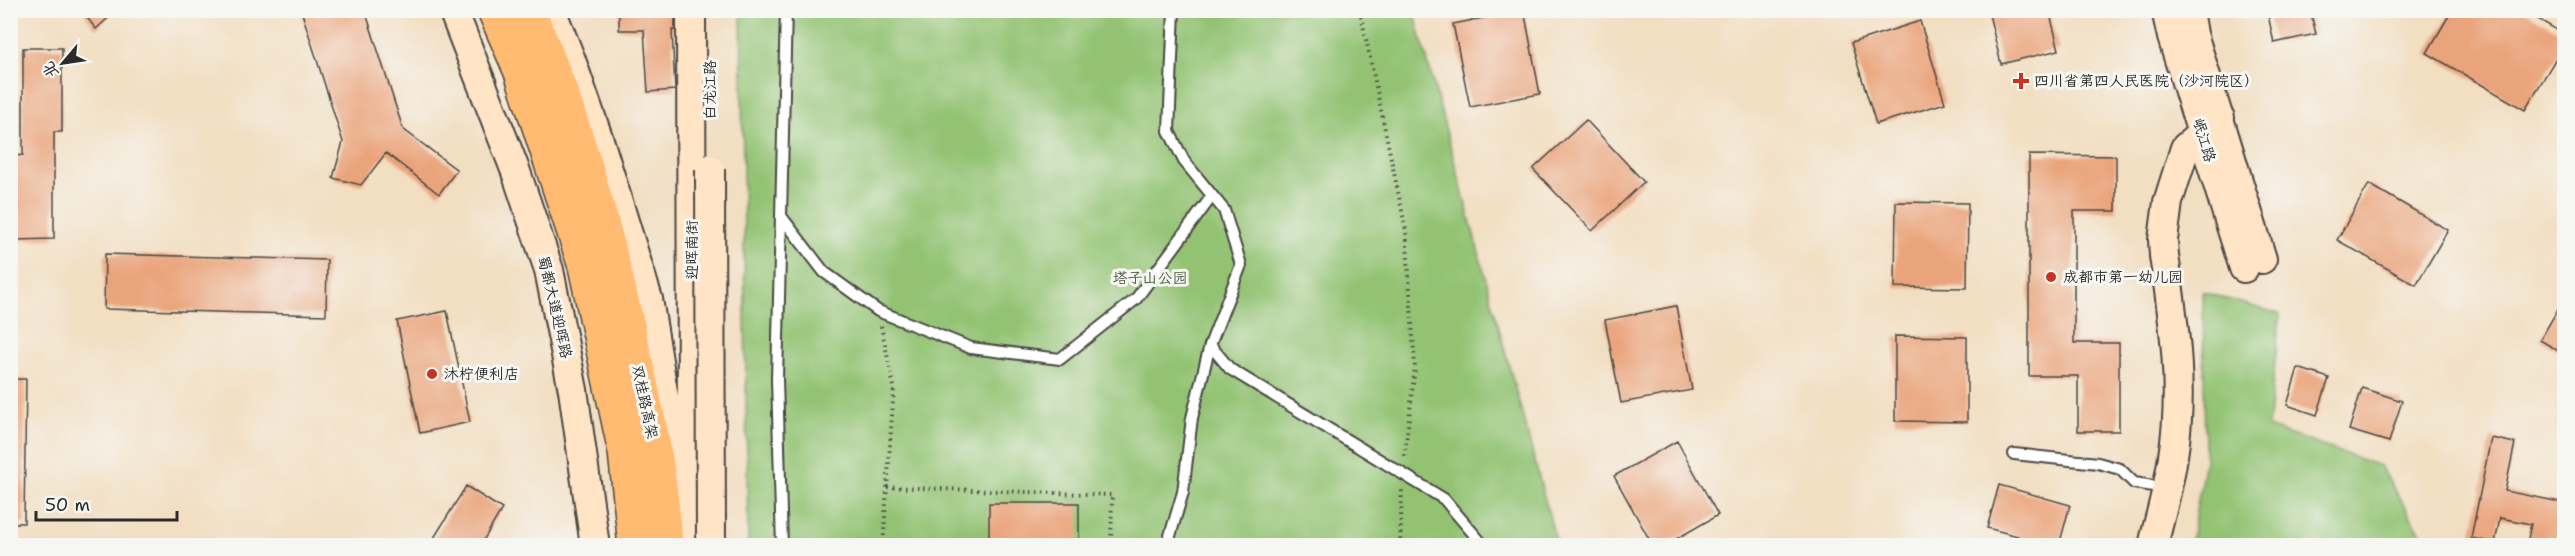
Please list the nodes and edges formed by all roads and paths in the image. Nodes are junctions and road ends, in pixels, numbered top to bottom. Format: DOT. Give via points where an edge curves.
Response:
graph roads {
  1 [pos="453,10"];
  2 [pos="494,10"];
  3 [pos="528,10"];
  4 [pos="535,10"];
  5 [pos="551,10"];
  6 [pos="691,10"];
  7 [pos="710,10"];
  8 [pos="786,10"];
  9 [pos="1174,10"];
  10 [pos="1360,10"];
  11 [pos="2166,10"];
  12 [pos="2189,10"];
  13 [pos="545,49"];
  14 [pos="2211,126"];
  15 [pos="1212,196"];
  16 [pos="781,216"];
  17 [pos="599,263"];
  18 [pos="2255,268"];
  19 [pos="878,311"];
  20 [pos="1210,345"];
  21 [pos="2014,454"];
  22 [pos="1402,473"];
  23 [pos="887,487"];
  24 [pos="2166,488"];
  25 [pos="682,489"];
  26 [pos="596,546"];
  27 [pos="635,546"];
  28 [pos="666,546"];
  29 [pos="686,546"];
  30 [pos="711,546"];
  31 [pos="782,546"];
  32 [pos="883,546"];
  33 [pos="1111,546"];
  34 [pos="1167,546"];
  35 [pos="1400,546"];
  36 [pos="1484,546"];
  37 [pos="2153,546"];
  1 -- 26 [label="street, 蜀都大道迎晖路" via="549,270 573,390"];
  2 -- 17 [label="highway"];
  3 -- 13 [label="highway"];
  4 -- 13 [label="street"];
  5 -- 25 [label="street" via="599,140 648,299"];
  6 -- 25 [label="street, 迎晖南街" via="692,440"];
  7 -- 30 [label="street, 白龙江路, bridge"];
  8 -- 16 [label="lane"];
  9 -- 15 [label="lane" via="1169,131 1184,161"];
  10 -- 22 [label="path" via="1406,230 1415,368"];
  11 -- 14 [label="street, 岷江路" via="2172,37"];
  12 -- 14 [label="street, 岷江路"];
  13 -- 17 [label="highway"];
  14 -- 18 [label="street, 岷江路"];
  14 -- 24 [label="street" via="2185,148 2168,202 2163,240 2178,380 2175,446"];
  15 -- 19 [label="lane" via="1136,299 1060,359 971,348"];
  15 -- 20 [label="lane" via="1224,210 1241,265"];
  16 -- 19 [label="lane" via="824,272"];
  16 -- 31 [label="lane" via="777,380"];
  17 -- 27 [label="highway, 双桂路高架"];
  17 -- 28 [label="highway, 双桂路高架" via="655,448"];
  19 -- 23 [label="path" via="894,387"];
  20 -- 22 [label="lane" via="1230,369"];
  20 -- 34 [label="lane" via="1191,418 1183,492"];
  21 -- 24 [label="lane" via="2098,463 2120,469 2134,483"];
  22 -- 35 [label="path"];
  22 -- 36 [label="lane" via="1444,499"];
  23 -- 32 [label="path"];
  23 -- 33 [label="path" via="1112,495"];
  24 -- 37 [label="street"];
  25 -- 29 [label="street"];
}
